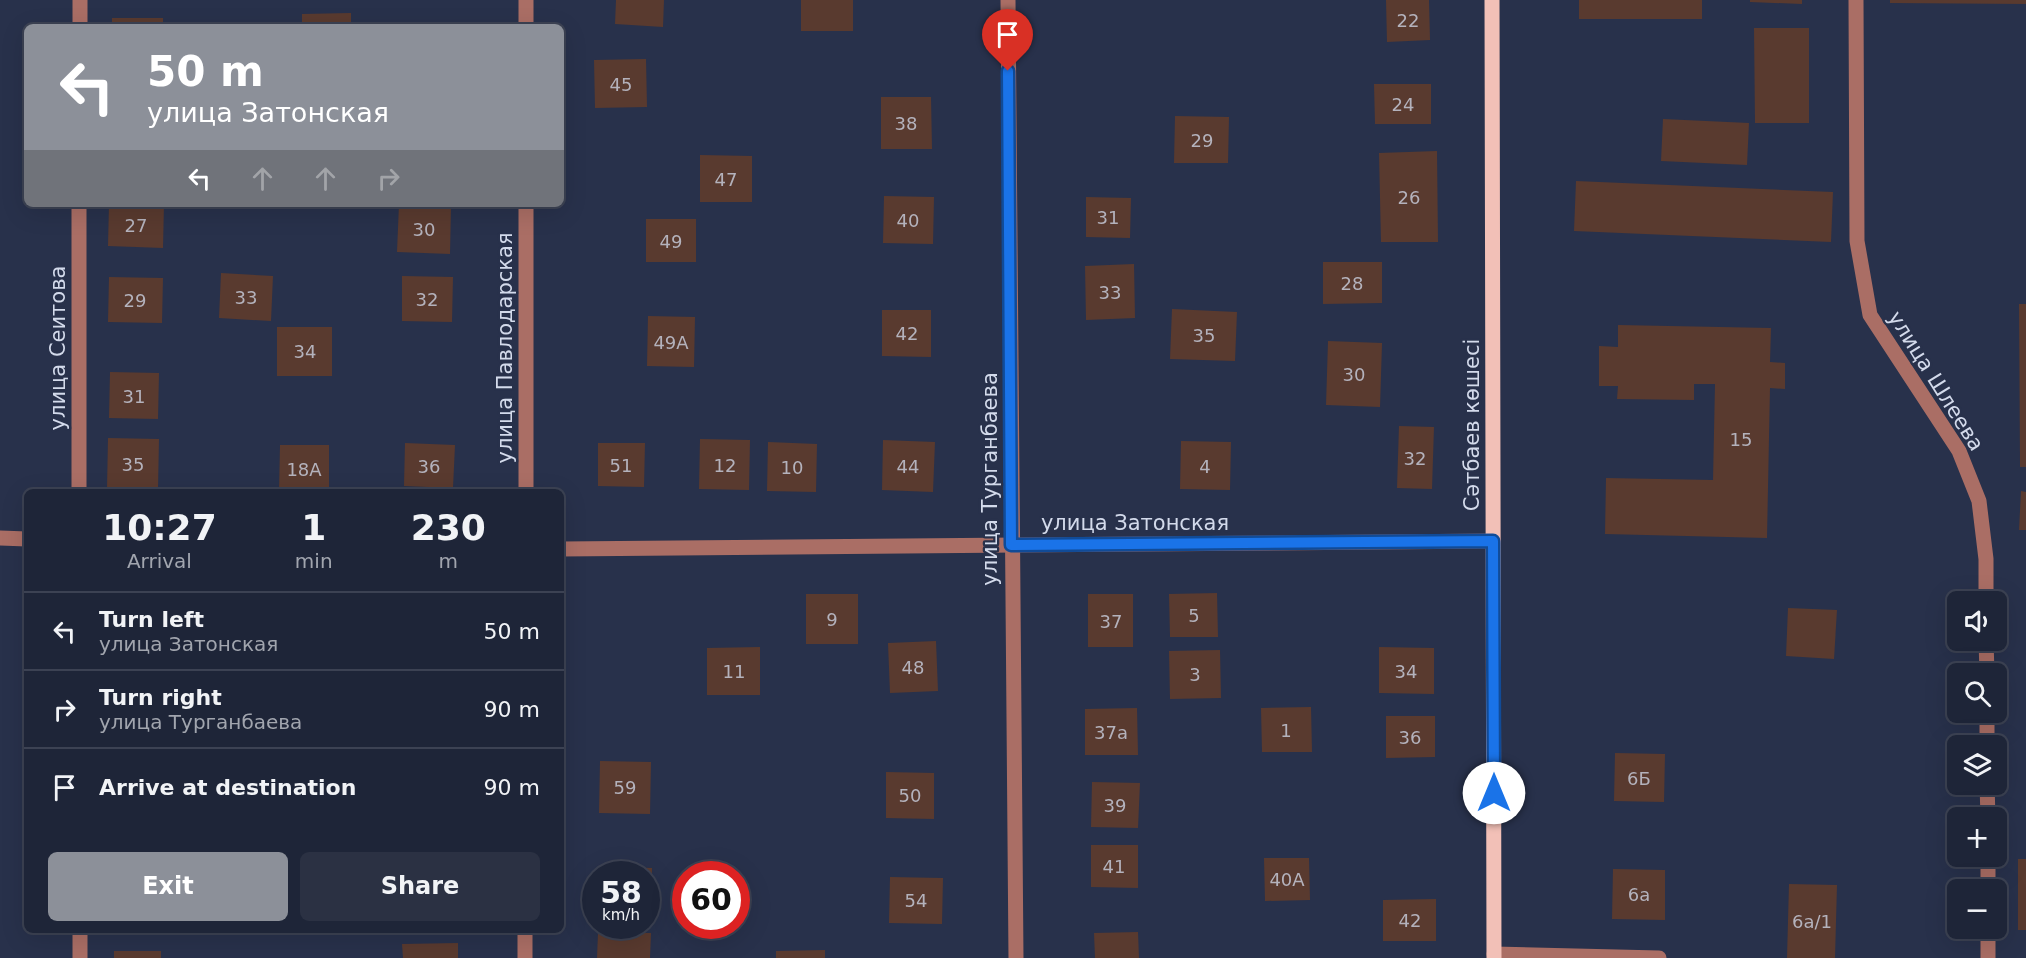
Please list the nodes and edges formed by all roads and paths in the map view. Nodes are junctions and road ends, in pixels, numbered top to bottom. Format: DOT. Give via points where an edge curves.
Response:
graph roads {
  1 [pos="80,0"];
  2 [pos="526,0"];
  3 [pos="1008,0"];
  4 [pos="1492,0"];
  5 [pos="1856,0"];
  6 [pos="80,24"];
  7 [pos="526,24"];
  8 [pos="80,207"];
  9 [pos="526,207"];
  10 [pos="79,489"];
  11 [pos="526,489"];
  12 [pos="0,538"];
  13 [pos="24,539"];
  14 [pos="1493,541"];
  15 [pos="1011,545"];
  16 [pos="564,549"];
  17 [pos="1986,591"];
  18 [pos="80,933"];
  19 [pos="525,933"];
  20 [pos="1988,939"];
  21 [pos="1494,956"];
  22 [pos="80,958"];
  23 [pos="525,958"];
  24 [pos="1016,958"];
  25 [pos="1659,958"];
  26 [pos="1988,958"];
  1 -- 6 [label="street"];
  2 -- 7 [label="street"];
  3 -- 15 [label="street, улица Турганбаева"];
  4 -- 14 [label="main road, Сәтбаев көшесі"];
  5 -- 17 [label="street, улица Шлеева" via="1857,241 1870,315 1959,451 1979,501"];
  8 -- 10 [label="street, улица Сеитова"];
  9 -- 11 [label="street, улица Павлодарская"];
  12 -- 13 [label="street"];
  14 -- 15 [label="street, улица Затонская"];
  14 -- 21 [label="main road, Сәтбаев көшесі"];
  15 -- 16 [label="street, улица Затонская"];
  15 -- 24 [label="street, улица Турганбаева"];
  18 -- 22 [label="street"];
  19 -- 23 [label="street"];
  20 -- 26 [label="street"];
  21 -- 25 [label="street"];
}
